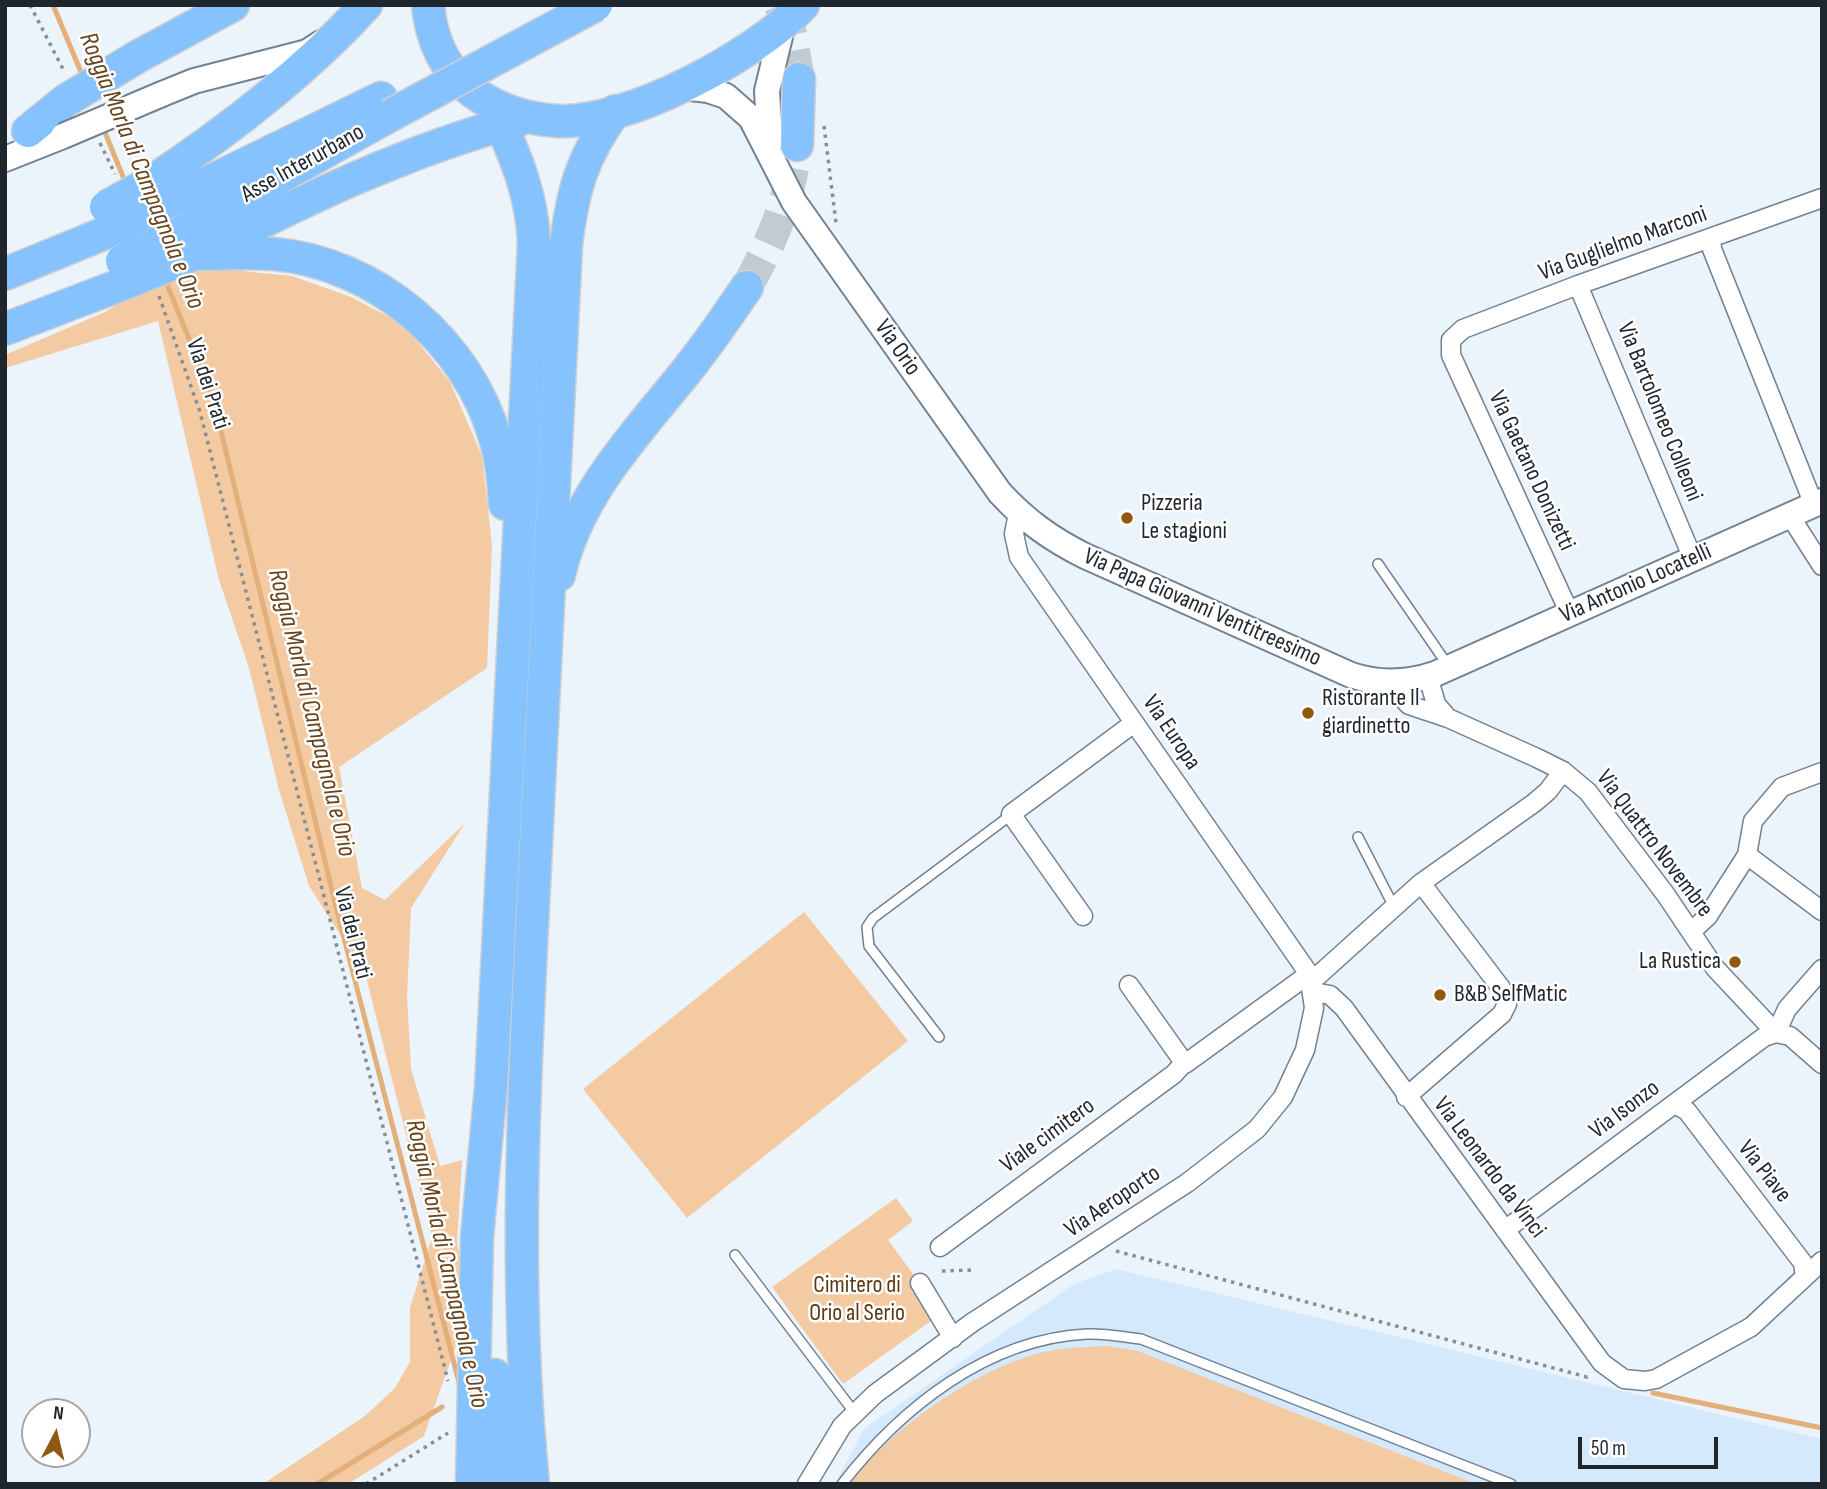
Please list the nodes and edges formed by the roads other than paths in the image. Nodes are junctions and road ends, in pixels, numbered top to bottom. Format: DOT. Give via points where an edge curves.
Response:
graph roads {
  1 [pos="233,5"];
  2 [pos="366,5"];
  3 [pos="428,5"];
  4 [pos="551,5"];
  5 [pos="596,5"];
  6 [pos="793,15"];
  7 [pos="340,33"];
  8 [pos="799,79"];
  9 [pos="681,87"];
  10 [pos="385,107"];
  11 [pos="615,111"];
  12 [pos="508,116"];
  13 [pos="29,131"];
  14 [pos="797,145"];
  15 [pos="5,159"];
  16 [pos="781,179"];
  17 [pos="158,193"];
  18 [pos="1822,198"];
  19 [pos="113,205"];
  20 [pos="1711,239"];
  21 [pos="188,249"];
  22 [pos="5,256"];
  23 [pos="125,271"];
  24 [pos="5,274"];
  25 [pos="1578,285"];
  26 [pos="747,287"];
  27 [pos="5,314"];
  28 [pos="5,329"];
  29 [pos="1449,348"];
  30 [pos="1818,503"];
  31 [pos="1018,513"];
  32 [pos="1790,516"];
  33 [pos="1693,559"];
  34 [pos="1378,564"];
  35 [pos="1822,566"];
  36 [pos="1570,614"];
  37 [pos="546,631"];
  38 [pos="1439,672"];
  39 [pos="1394,681"];
  40 [pos="1448,718"];
  41 [pos="1134,723"];
  42 [pos="508,747"];
  43 [pos="1563,771"];
  44 [pos="1822,772"];
  45 [pos="1011,816"];
  46 [pos="1358,837"];
  47 [pos="1747,855"];
  48 [pos="1421,883"];
  49 [pos="1393,905"];
  50 [pos="1822,911"];
  51 [pos="1083,916"];
  52 [pos="1692,931"];
  53 [pos="1822,969"];
  54 [pos="1311,982"];
  55 [pos="1129,985"];
  56 [pos="1776,1033"];
  57 [pos="939,1037"];
  58 [pos="1183,1064"];
  59 [pos="1822,1064"];
  60 [pos="491,1087"];
  61 [pos="1406,1097"];
  62 [pos="1675,1104"];
  63 [pos="523,1194"];
  64 [pos="1505,1230"];
  65 [pos="940,1247"];
  66 [pos="735,1255"];
  67 [pos="1822,1261"];
  68 [pos="1805,1277"];
  69 [pos="920,1283"];
  70 [pos="953,1338"];
  71 [pos="854,1412"];
  72 [pos="472,1484"];
  73 [pos="501,1484"];
  74 [pos="533,1484"];
  75 [pos="554,1484"];
  76 [pos="807,1484"];
  77 [pos="842,1484"];
  78 [pos="1511,1484"];
  1 -- 13 [label="highway, bridge" via="66,90"];
  2 -- 7 [label="highway"];
  3 -- 12 [label="highway" via="443,57 467,88"];
  4 -- 10 [label="highway, Asse Interurbano"];
  5 -- 10 [label="highway, Asse Interurbano, bridge"];
  6 -- 9 [label="highway"];
  6 -- 16 [label="street, Via Orio" via="767,91 768,132"];
  7 -- 15 [label="street, bridge" via="307,52 194,81"];
  7 -- 17 [label="highway"];
  8 -- 14 [label="highway"];
  9 -- 11 [label="highway"];
  9 -- 16 [label="street, Via Orio" via="708,90 737,105 760,132"];
  10 -- 17 [label="highway, Asse Interurbano"];
  10 -- 21 [label="highway, Asse Interurbano"];
  11 -- 12 [label="highway" via="559,121"];
  11 -- 37 [label="highway" via="587,154 571,200"];
  12 -- 21 [label="highway"];
  12 -- 42 [label="highway" via="533,211 534,243"];
  16 -- 31 [label="street, Via Orio" via="858,294"];
  17 -- 19 [label="highway, Asse Interurbano, bridge"];
  18 -- 20 [label="street, Via Guglielmo Marconi"];
  19 -- 22 [label="highway"];
  19 -- 24 [label="highway, Asse Interurbano"];
  20 -- 25 [label="street, Via Guglielmo Marconi"];
  20 -- 30 [label="street"];
  21 -- 23 [label="highway, bridge"];
  21 -- 42 [label="highway" via="274,254 336,268 406,306 459,363 496,439 503,471 506,518 500,663"];
  23 -- 27 [label="highway"];
  23 -- 28 [label="highway"];
  25 -- 29 [label="street, Via Guglielmo Marconi" via="1463,329"];
  25 -- 33 [label="street, Via Bartolomeo Colleoni"];
  26 -- 37 [label="highway" via="601,480 562,561"];
  29 -- 36 [label="street, Via Gaetano Donizetti"];
  30 -- 32 [label="street, Via Antonio Locatelli"];
  31 -- 39 [label="street, Via Papa Giovanni Ventitreesimo" via="1056,542 1209,613 1351,676"];
  31 -- 41 [label="street, Via Europa" via="1014,534 1019,556"];
  32 -- 33 [label="street, Via Antonio Locatelli"];
  32 -- 35 [label="street"];
  33 -- 36 [label="street, Via Antonio Locatelli"];
  34 -- 38 [label="lane"];
  36 -- 38 [label="street, Via Antonio Locatelli"];
  37 -- 63 [label="highway"];
  38 -- 39 [label="street, Via Papa Giovanni Ventitreesimo"];
  38 -- 40 [label="street" via="1436,704"];
  39 -- 40 [label="street" via="1409,705"];
  40 -- 43 [label="street"];
  41 -- 45 [label="street"];
  41 -- 54 [label="street, Via Europa"];
  42 -- 60 [label="highway"];
  43 -- 48 [label="street, Viale cimitero" via="1534,803"];
  43 -- 52 [label="street, Via Quattro Novembre" via="1600,806"];
  44 -- 47 [label="street" via="1779,789 1753,821"];
  45 -- 51 [label="street"];
  45 -- 57 [label="lane" via="867,927 869,946"];
  46 -- 49 [label="lane"];
  47 -- 50 [label="street"];
  47 -- 52 [label="street" via="1708,916"];
  48 -- 49 [label="street, Viale cimitero"];
  48 -- 61 [label="street" via="1501,988 1507,1004 1502,1014"];
  49 -- 54 [label="street, Viale cimitero"];
  52 -- 56 [label="street, Via Quattro Novembre" via="1715,968"];
  53 -- 56 [label="street" via="1787,1009"];
  54 -- 58 [label="street, Viale cimitero"];
  54 -- 61 [label="street, Via Leonardo da Vinci" via="1344,1008"];
  54 -- 70 [label="street, Via Aeroporto" via="1310,1032 1294,1080 1257,1129 1186,1183"];
  55 -- 58 [label="street"];
  56 -- 59 [label="street, Via Quattro Novembre" via="1795,1039"];
  56 -- 62 [label="street, Via Isonzo" via="1763,1037"];
  58 -- 65 [label="street, Viale cimitero"];
  60 -- 72 [label="highway" via="477,1237"];
  60 -- 73 [label="highway" via="493,1320"];
  61 -- 64 [label="street, Via Leonardo da Vinci"];
  62 -- 64 [label="street, Via Isonzo"];
  62 -- 68 [label="street, Via Piave" via="1687,1111 1803,1263"];
  63 -- 74 [label="highway" via="523,1310"];
  63 -- 75 [label="highway"];
  64 -- 68 [label="street, Via Leonardo da Vinci" via="1602,1363 1624,1379 1656,1379 1751,1327"];
  66 -- 71 [label="lane"];
  67 -- 68 [label="street"];
  69 -- 70 [label="street"];
  70 -- 71 [label="street, Via Aeroporto"];
  71 -- 76 [label="street, Via Aeroporto"];
  77 -- 78 [label="lane" via="870,1448 943,1387 996,1357 1053,1338 1089,1333 1141,1339"];
}
